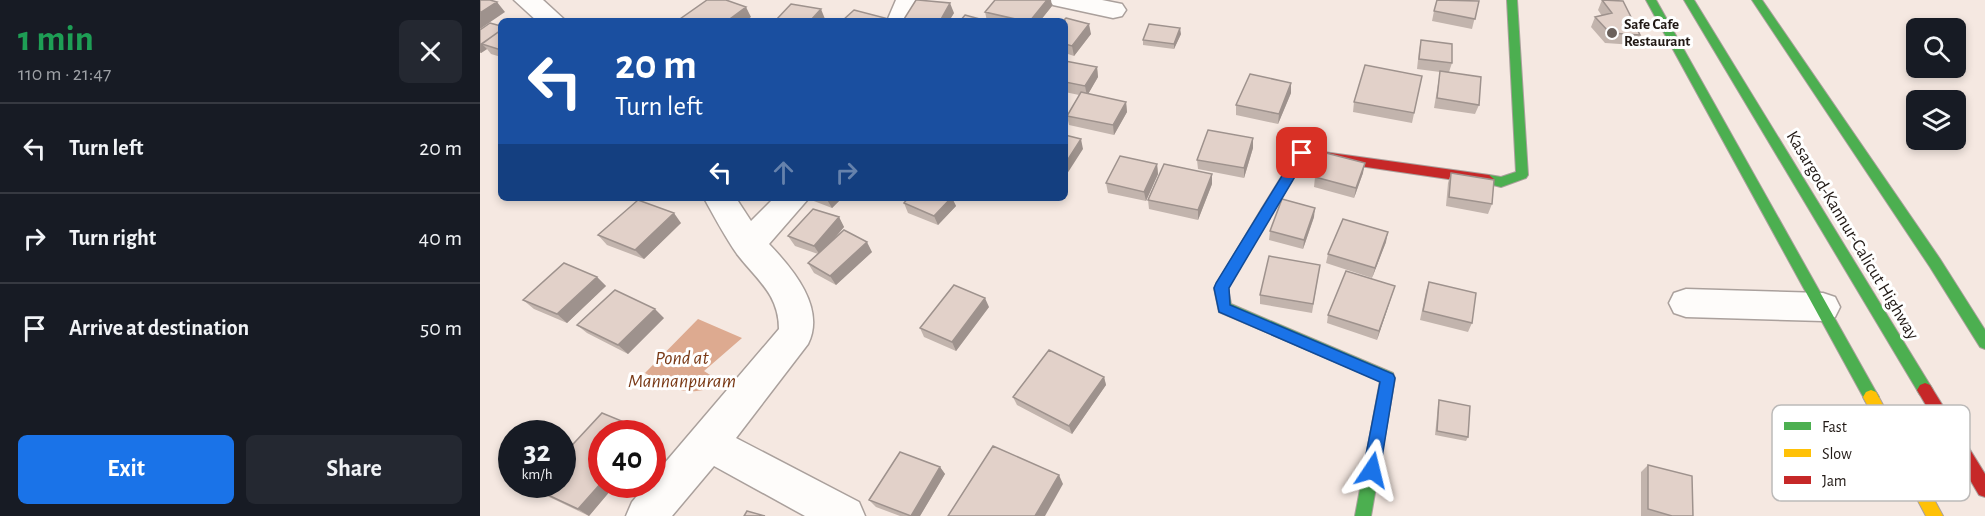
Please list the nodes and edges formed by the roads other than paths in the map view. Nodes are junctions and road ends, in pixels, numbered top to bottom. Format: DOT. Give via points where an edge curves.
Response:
graph roads {
  1 [pos="527,0"];
  2 [pos="909,0"];
  3 [pos="1062,0"];
  4 [pos="1512,0"];
  5 [pos="1651,0"];
  6 [pos="1689,0"];
  7 [pos="1757,0"];
  8 [pos="1113,10"];
  9 [pos="549,18"];
  10 [pos="901,18"];
  11 [pos="722,201"];
  12 [pos="790,201"];
  13 [pos="749,245"];
  14 [pos="1686,303"];
  15 [pos="1823,307"];
  16 [pos="1985,343"];
  17 [pos="1876,405"];
  18 [pos="1934,405"];
  19 [pos="709,444"];
  20 [pos="1970,464"];
  21 [pos="1985,489"];
  22 [pos="1927,501"];
  23 [pos="646,516"];
  24 [pos="845,516"];
  25 [pos="1363,516"];
  26 [pos="1935,516"];
  1 -- 9 [label="street"];
  2 -- 10 [label="street"];
  3 -- 8 [label="street"];
  4 -- 25 [label="main road" via="1522,175 1501,182 1302,153 1221,288 1224,308 1388,378"];
  5 -- 15 [label="main road"];
  6 -- 18 [label="main road, Kasargod-Kannur-Calicut Highway"];
  7 -- 16 [label="main road" via="1929,253"];
  11 -- 13 [label="street"];
  12 -- 13 [label="street"];
  13 -- 19 [label="street" via="779,275 798,316 796,333"];
  14 -- 15 [label="street"];
  15 -- 17 [label="main road"];
  19 -- 23 [label="street"];
  19 -- 24 [label="street"];
  20 -- 21 [label="main road, Kasargod-Kannur-Calicut Highway"];
  22 -- 26 [label="main road"];
}
